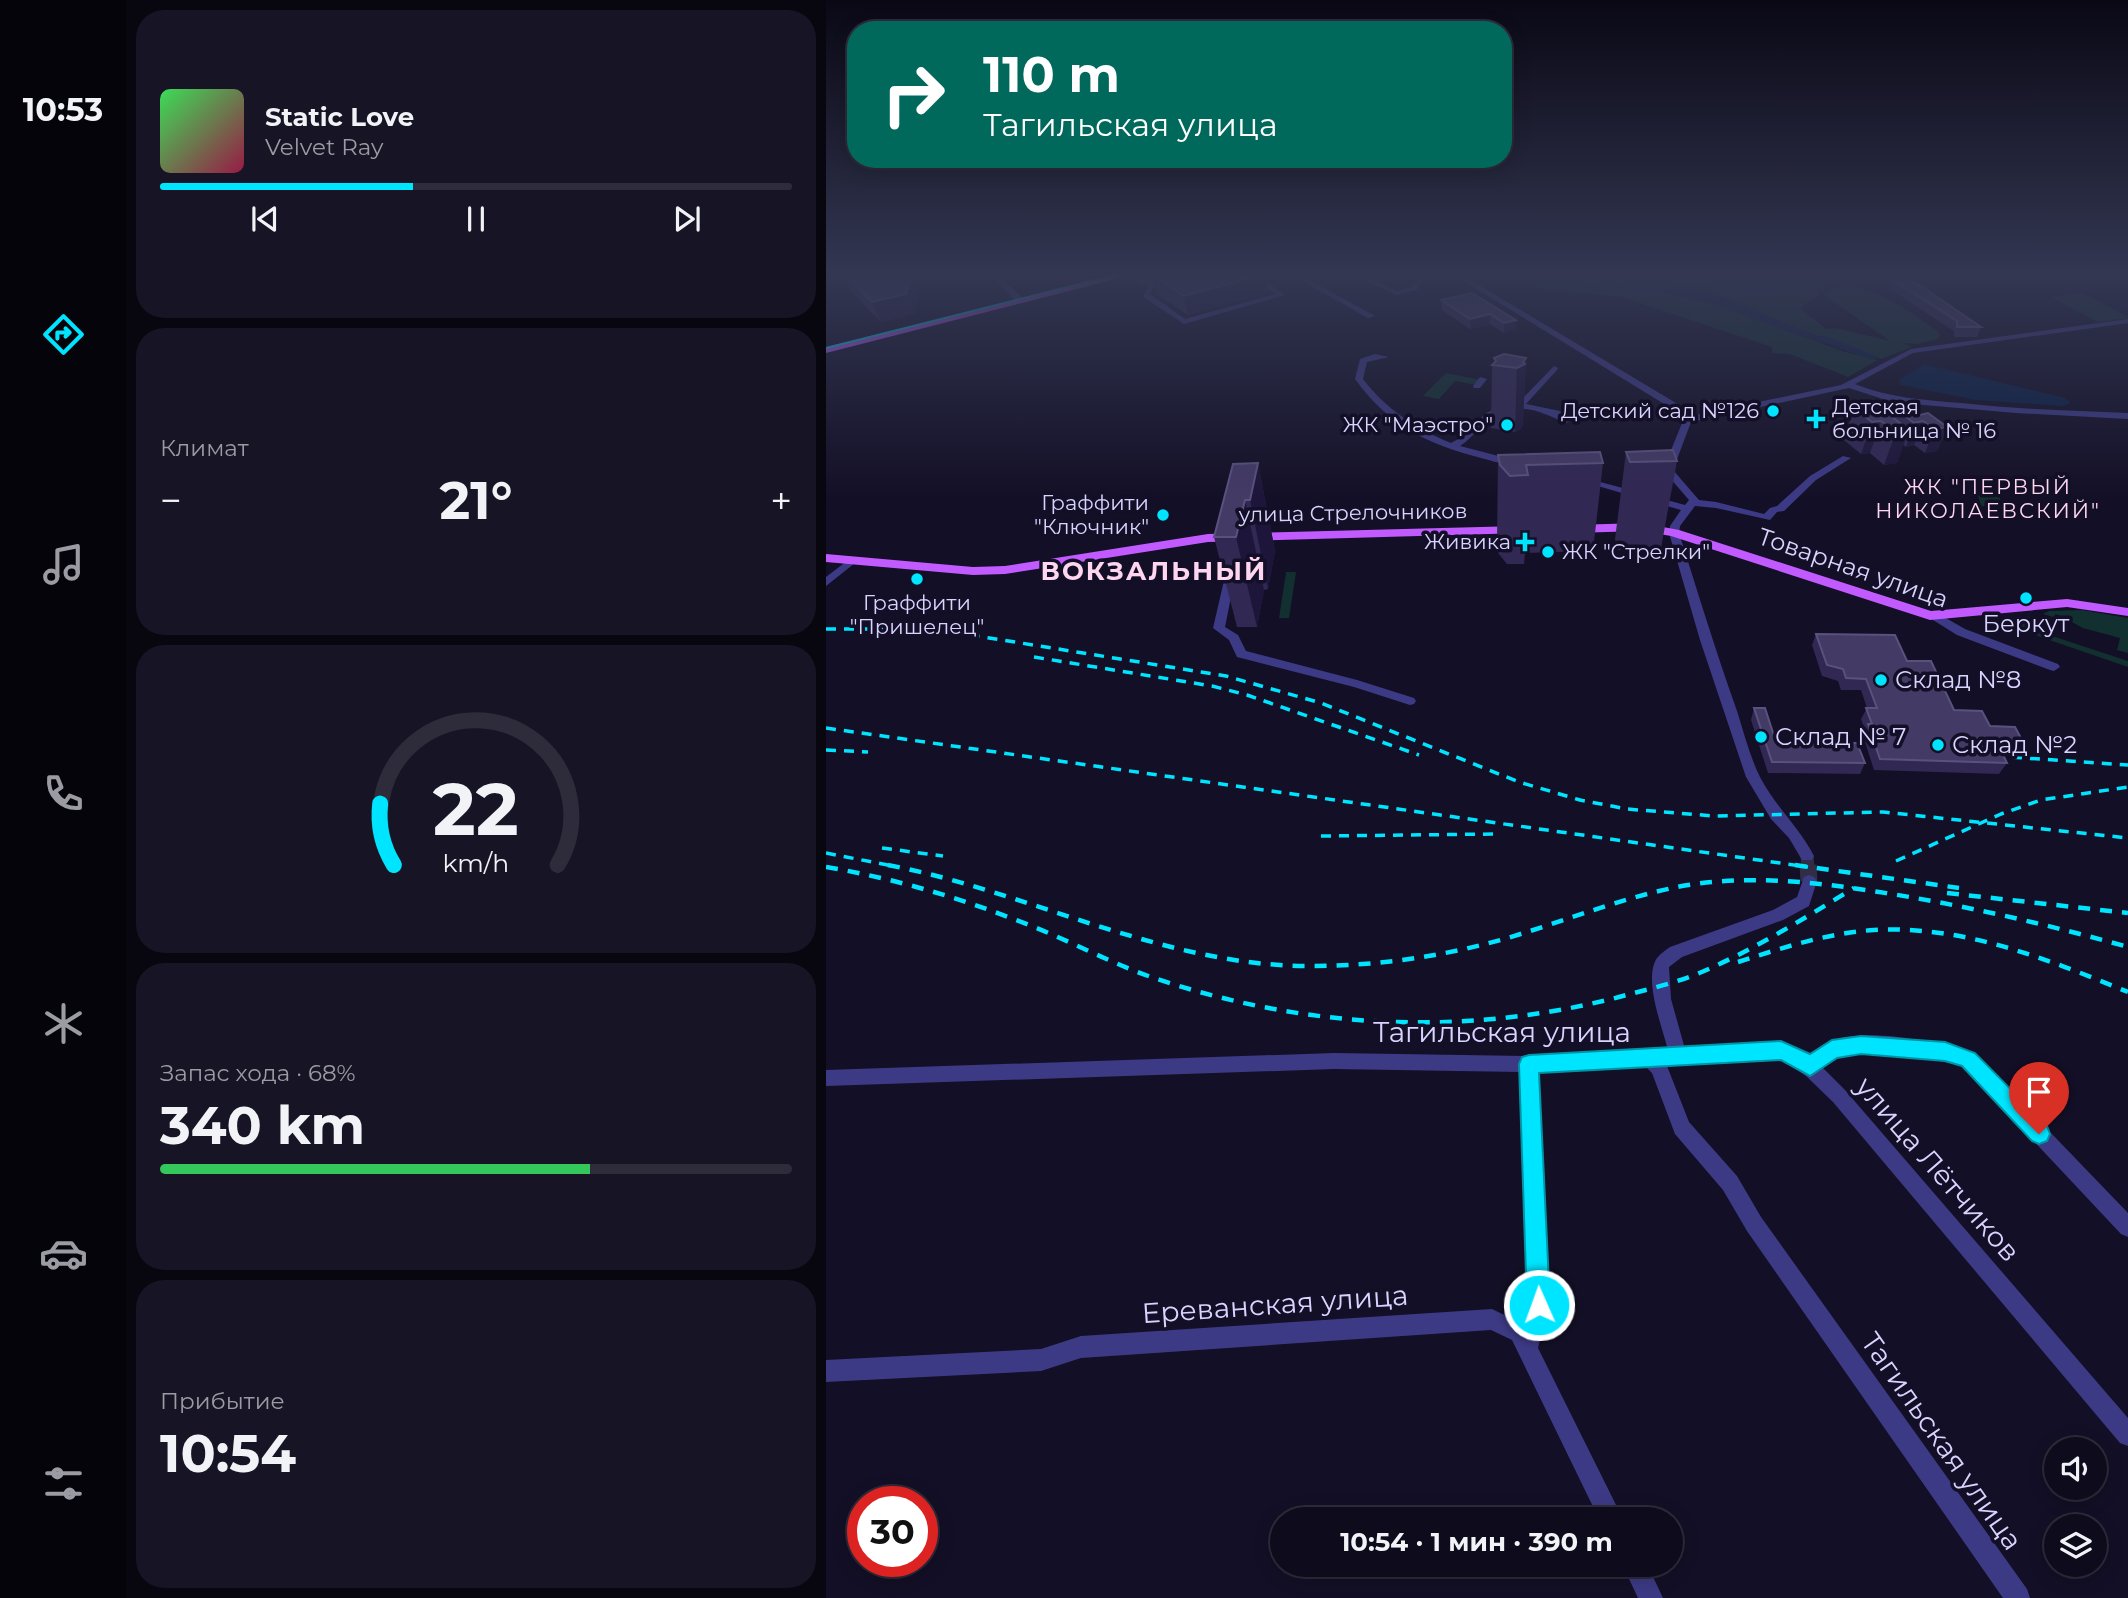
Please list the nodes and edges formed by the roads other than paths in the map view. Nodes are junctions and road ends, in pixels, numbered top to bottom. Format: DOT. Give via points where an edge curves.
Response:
graph roads {
  1 [pos="1582,350"];
  2 [pos="1921,350"];
  3 [pos="1385,357"];
  4 [pos="1554,368"];
  5 [pos="1849,385"];
  6 [pos="1519,405"];
  7 [pos="1584,415"];
  8 [pos="2128,416"];
  9 [pos="1694,418"];
  10 [pos="1452,446"];
  11 [pos="1846,458"];
  12 [pos="1523,465"];
  13 [pos="1567,476"];
  14 [pos="1691,506"];
  15 [pos="1677,527"];
  16 [pos="1555,529"];
  17 [pos="1529,530"];
  18 [pos="1239,537"];
  19 [pos="826,558"];
  20 [pos="851,561"];
  21 [pos="826,583"];
  22 [pos="2128,612"];
  23 [pos="1937,617"];
  24 [pos="2054,667"];
  25 [pos="1410,701"];
  26 [pos="1807,856"];
  27 [pos="1809,881"];
  28 [pos="1678,1056"];
  29 [pos="1650,1059"];
  30 [pos="1529,1064"];
  31 [pos="1810,1066"];
  32 [pos="826,1078"];
  33 [pos="2128,1227"];
  34 [pos="1527,1349"];
  35 [pos="826,1371"];
  36 [pos="2128,1435"];
  37 [pos="1605,1507"];
  38 [pos="1640,1577"];
  39 [pos="1651,1598"];
  40 [pos="2018,1598"];
  1 -- 9 [label="street"];
  2 -- 5 [label="street"];
  3 -- 10 [label="street" via="1363,361 1359,379 1373,401 1395,420"];
  4 -- 6 [label="street"];
  5 -- 8 [label="street" via="1886,398 1920,402"];
  5 -- 9 [label="street"];
  6 -- 7 [label="street" via="1566,420"];
  6 -- 10 [label="street" via="1489,415"];
  9 -- 14 [label="street" via="1686,424 1668,470 1693,496"];
  10 -- 12 [label="street"];
  11 -- 14 [label="street" via="1813,478 1766,518 1716,505"];
  13 -- 14 [label="street"];
  14 -- 15 [label="street"];
  15 -- 16 [label="main road"];
  15 -- 23 [label="main road, Товарная улица"];
  15 -- 26 [label="street" via="1754,777"];
  17 -- 18 [label="main road, улица Стрелочников"];
  18 -- 20 [label="main road, улица Стрелочников" via="1186,540 1005,570"];
  18 -- 25 [label="street" via="1219,628 1234,638 1241,654"];
  19 -- 20 [label="main road, улица Стрелочников"];
  20 -- 21 [label="street"];
  22 -- 23 [label="main road" via="2067,603"];
  23 -- 24 [label="street, Товарная улица" via="1961,632"];
  27 -- 28 [label="street" via="1804,901 1665,960 1660,969 1661,985"];
  28 -- 29 [label="street, улица Лётчиков"];
  28 -- 31 [label="street, улица Лётчиков" via="1781,1051"];
  29 -- 30 [label="street, Тагильская улица"];
  29 -- 40 [label="street, Тагильская улица" via="1659,1068 1682,1128 1730,1183 1754,1224"];
  30 -- 32 [label="street, Тагильская улица" via="1334,1061"];
  30 -- 34 [label="street" via="1539,1305"];
  31 -- 33 [label="street" via="1832,1049 1861,1045 1945,1052 1968,1059"];
  31 -- 36 [label="street, улица Лётчиков"];
  34 -- 35 [label="street, Ереванская улица" via="1519,1333 1492,1319 1081,1348 1041,1360"];
  34 -- 37 [label="street, Ереванская улица"];
  38 -- 39 [label="street"];
}
